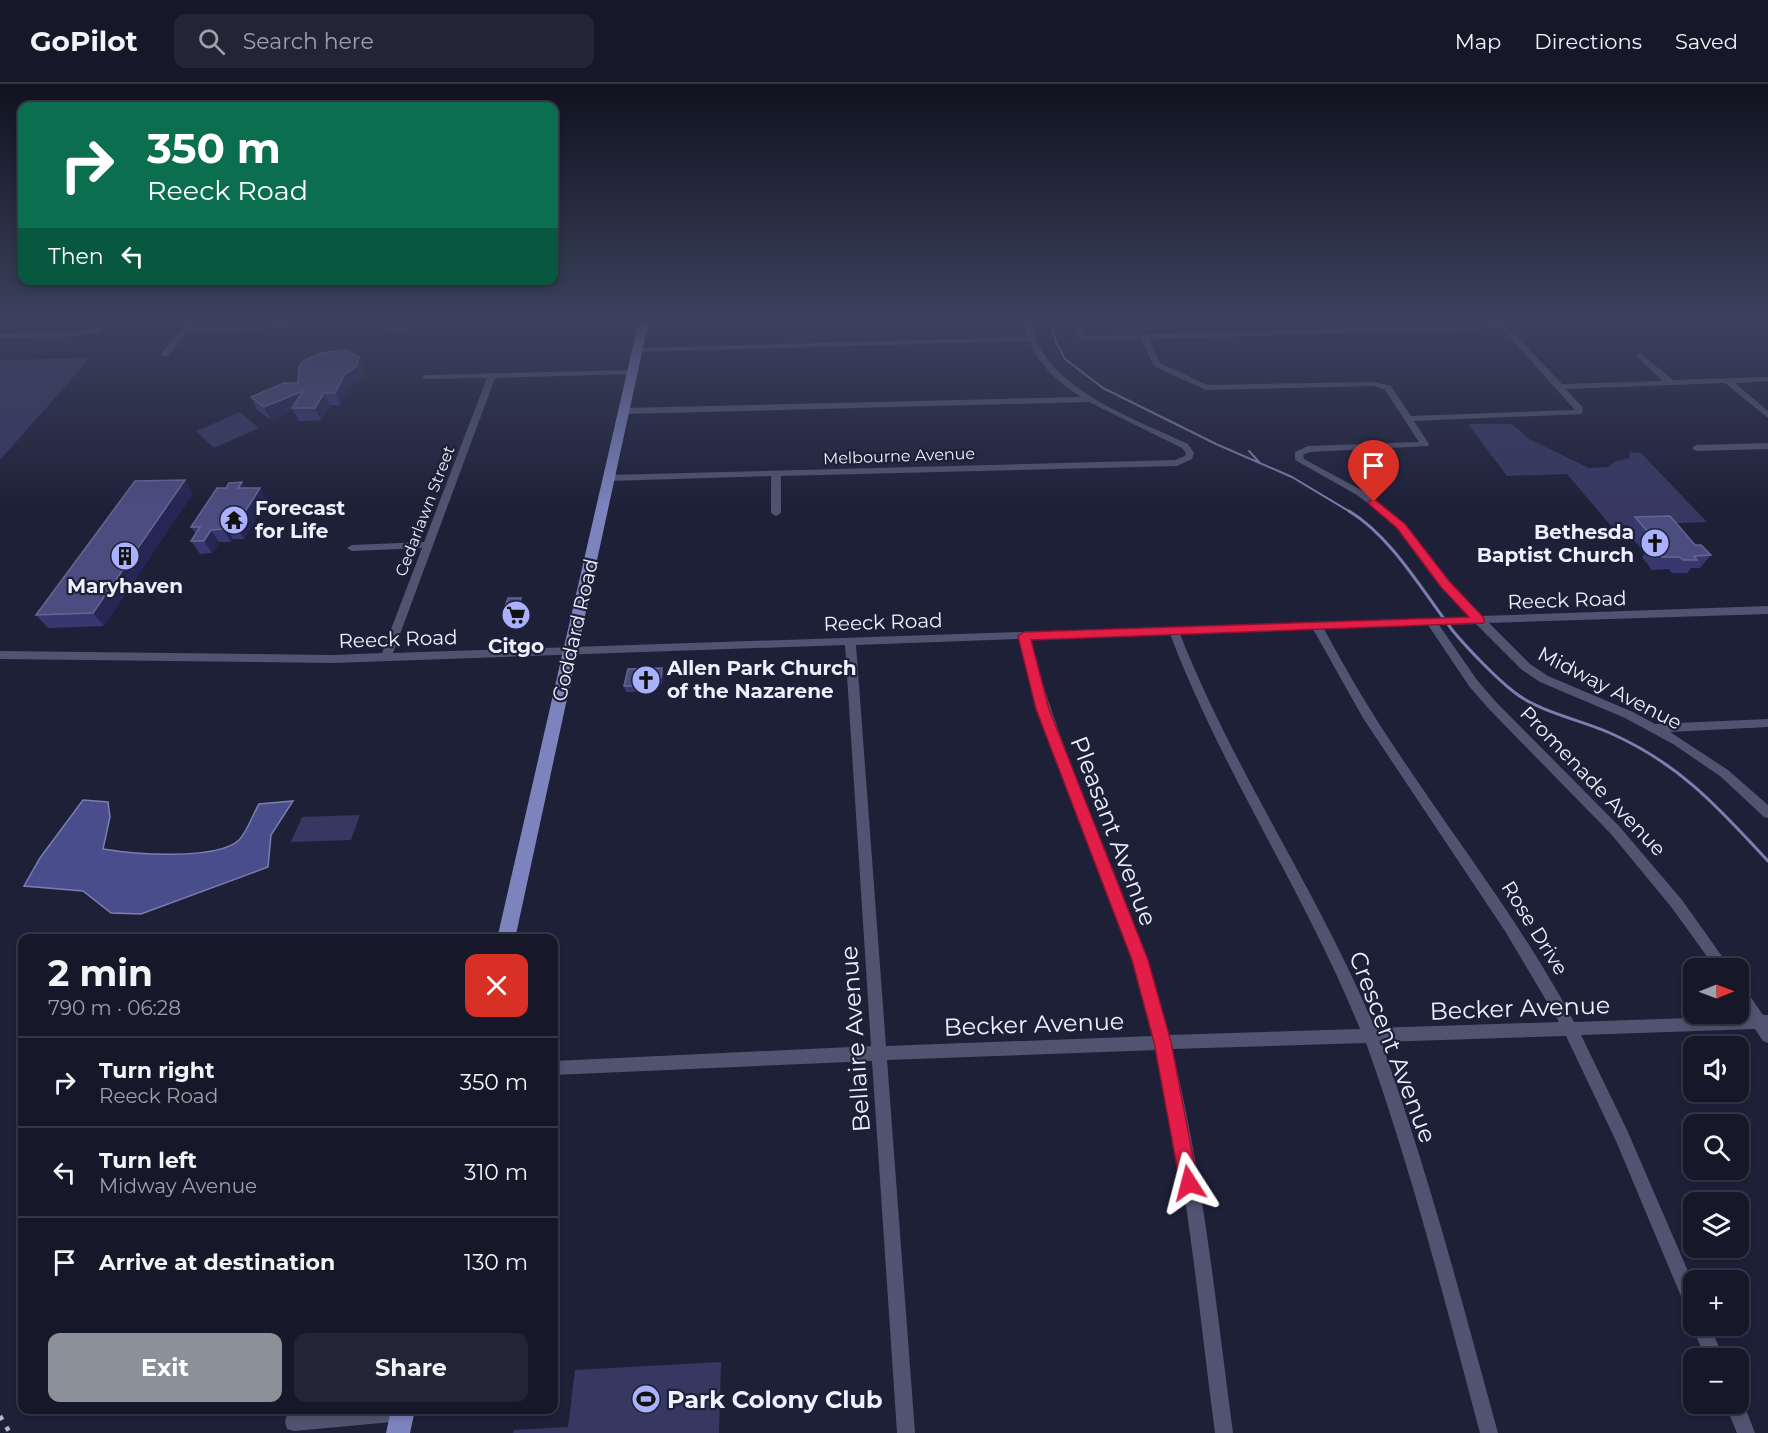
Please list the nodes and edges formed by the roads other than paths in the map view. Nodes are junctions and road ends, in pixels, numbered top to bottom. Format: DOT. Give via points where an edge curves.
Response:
graph roads {
  1 [pos="489,383"];
  2 [pos="630,383"];
  3 [pos="1072,383"];
  4 [pos="1194,383"];
  5 [pos="1554,383"];
  6 [pos="1671,383"];
  7 [pos="1730,383"];
  8 [pos="1558,387"];
  9 [pos="1093,399"];
  10 [pos="624,411"];
  11 [pos="1768,415"];
  12 [pos="1410,419"];
  13 [pos="1768,446"];
  14 [pos="1696,448"];
  15 [pos="776,474"];
  16 [pos="609,478"];
  17 [pos="776,513"];
  18 [pos="428,545"];
  19 [pos="352,548"];
  20 [pos="1768,610"];
  21 [pos="1480,621"];
  22 [pos="1435,623"];
  23 [pos="1317,627"];
  24 [pos="1174,631"];
  25 [pos="1024,636"];
  26 [pos="850,641"];
  27 [pos="571,650"];
  28 [pos="0,655"];
  29 [pos="386,657"];
  30 [pos="1768,723"];
  31 [pos="1653,728"];
  32 [pos="1768,813"];
  33 [pos="507,934"];
  34 [pos="1716,958"];
  35 [pos="1749,1005"];
  36 [pos="1763,1022"];
  37 [pos="1568,1029"];
  38 [pos="1371,1036"];
  39 [pos="1768,1036"];
  40 [pos="1163,1042"];
  41 [pos="879,1053"];
  42 [pos="558,1068"];
  43 [pos="1683,1281"];
  44 [pos="1738,1414"];
  45 [pos="401,1418"];
  46 [pos="294,1422"];
  47 [pos="906,1433"];
  48 [pos="1224,1433"];
  49 [pos="1489,1433"];
  50 [pos="1746,1433"];
  1 -- 18 [label="street, Cedarlawn Street"];
  2 -- 10 [label="main road, Goddard Road"];
  3 -- 9 [label="street"];
  4 -- 12 [label="street" via="1202,387 1379,384 1388,388"];
  5 -- 8 [label="street"];
  6 -- 8 [label="street"];
  7 -- 11 [label="street"];
  8 -- 12 [label="street" via="1579,412"];
  9 -- 10 [label="street"];
  9 -- 15 [label="street, Melbourne Avenue" via="1185,446 1189,458 1178,463"];
  10 -- 16 [label="main road, Goddard Road"];
  12 -- 21 [label="street, Midway Avenue" via="1426,442 1423,445 1308,449 1298,457 1389,515"];
  13 -- 14 [label="street"];
  15 -- 16 [label="street, Melbourne Avenue"];
  15 -- 17 [label="street"];
  16 -- 27 [label="main road, Goddard Road"];
  18 -- 19 [label="street"];
  18 -- 29 [label="street, Cedarlawn Street"];
  20 -- 21 [label="street, Reeck Road"];
  21 -- 22 [label="street, Reeck Road"];
  21 -- 31 [label="street, Midway Avenue" via="1537,675"];
  22 -- 23 [label="street, Reeck Road"];
  22 -- 34 [label="street, Promenade Avenue" via="1473,683 1615,830"];
  23 -- 24 [label="street, Reeck Road"];
  23 -- 37 [label="street, Rose Drive" via="1358,703 1508,925"];
  24 -- 25 [label="street, Reeck Road"];
  24 -- 38 [label="street, Crescent Avenue" via="1202,700 1325,934"];
  25 -- 26 [label="street, Reeck Road"];
  25 -- 40 [label="street, Pleasant Avenue" via="1042,709 1140,960"];
  26 -- 27 [label="street, Reeck Road"];
  26 -- 41 [label="street, Bellaire Avenue"];
  27 -- 29 [label="street, Reeck Road"];
  27 -- 33 [label="main road, Goddard Road"];
  28 -- 29 [label="street, Reeck Road" via="275,660"];
  30 -- 31 [label="street"];
  31 -- 32 [label="street, Midway Avenue" via="1724,773"];
  35 -- 36 [label="street"];
  36 -- 37 [label="street, Becker Avenue"];
  36 -- 39 [label="street"];
  37 -- 38 [label="street, Becker Avenue"];
  37 -- 43 [label="street, Rose Drive" via="1640,1177"];
  38 -- 40 [label="street, Becker Avenue"];
  38 -- 49 [label="street, Crescent Avenue" via="1424,1199"];
  40 -- 41 [label="street, Becker Avenue"];
  40 -- 48 [label="street, Pleasant Avenue" via="1189,1183"];
  41 -- 42 [label="street, Becker Avenue"];
  41 -- 47 [label="street, Bellaire Avenue"];
  44 -- 50 [label="street"];
  45 -- 46 [label="street"];
}
